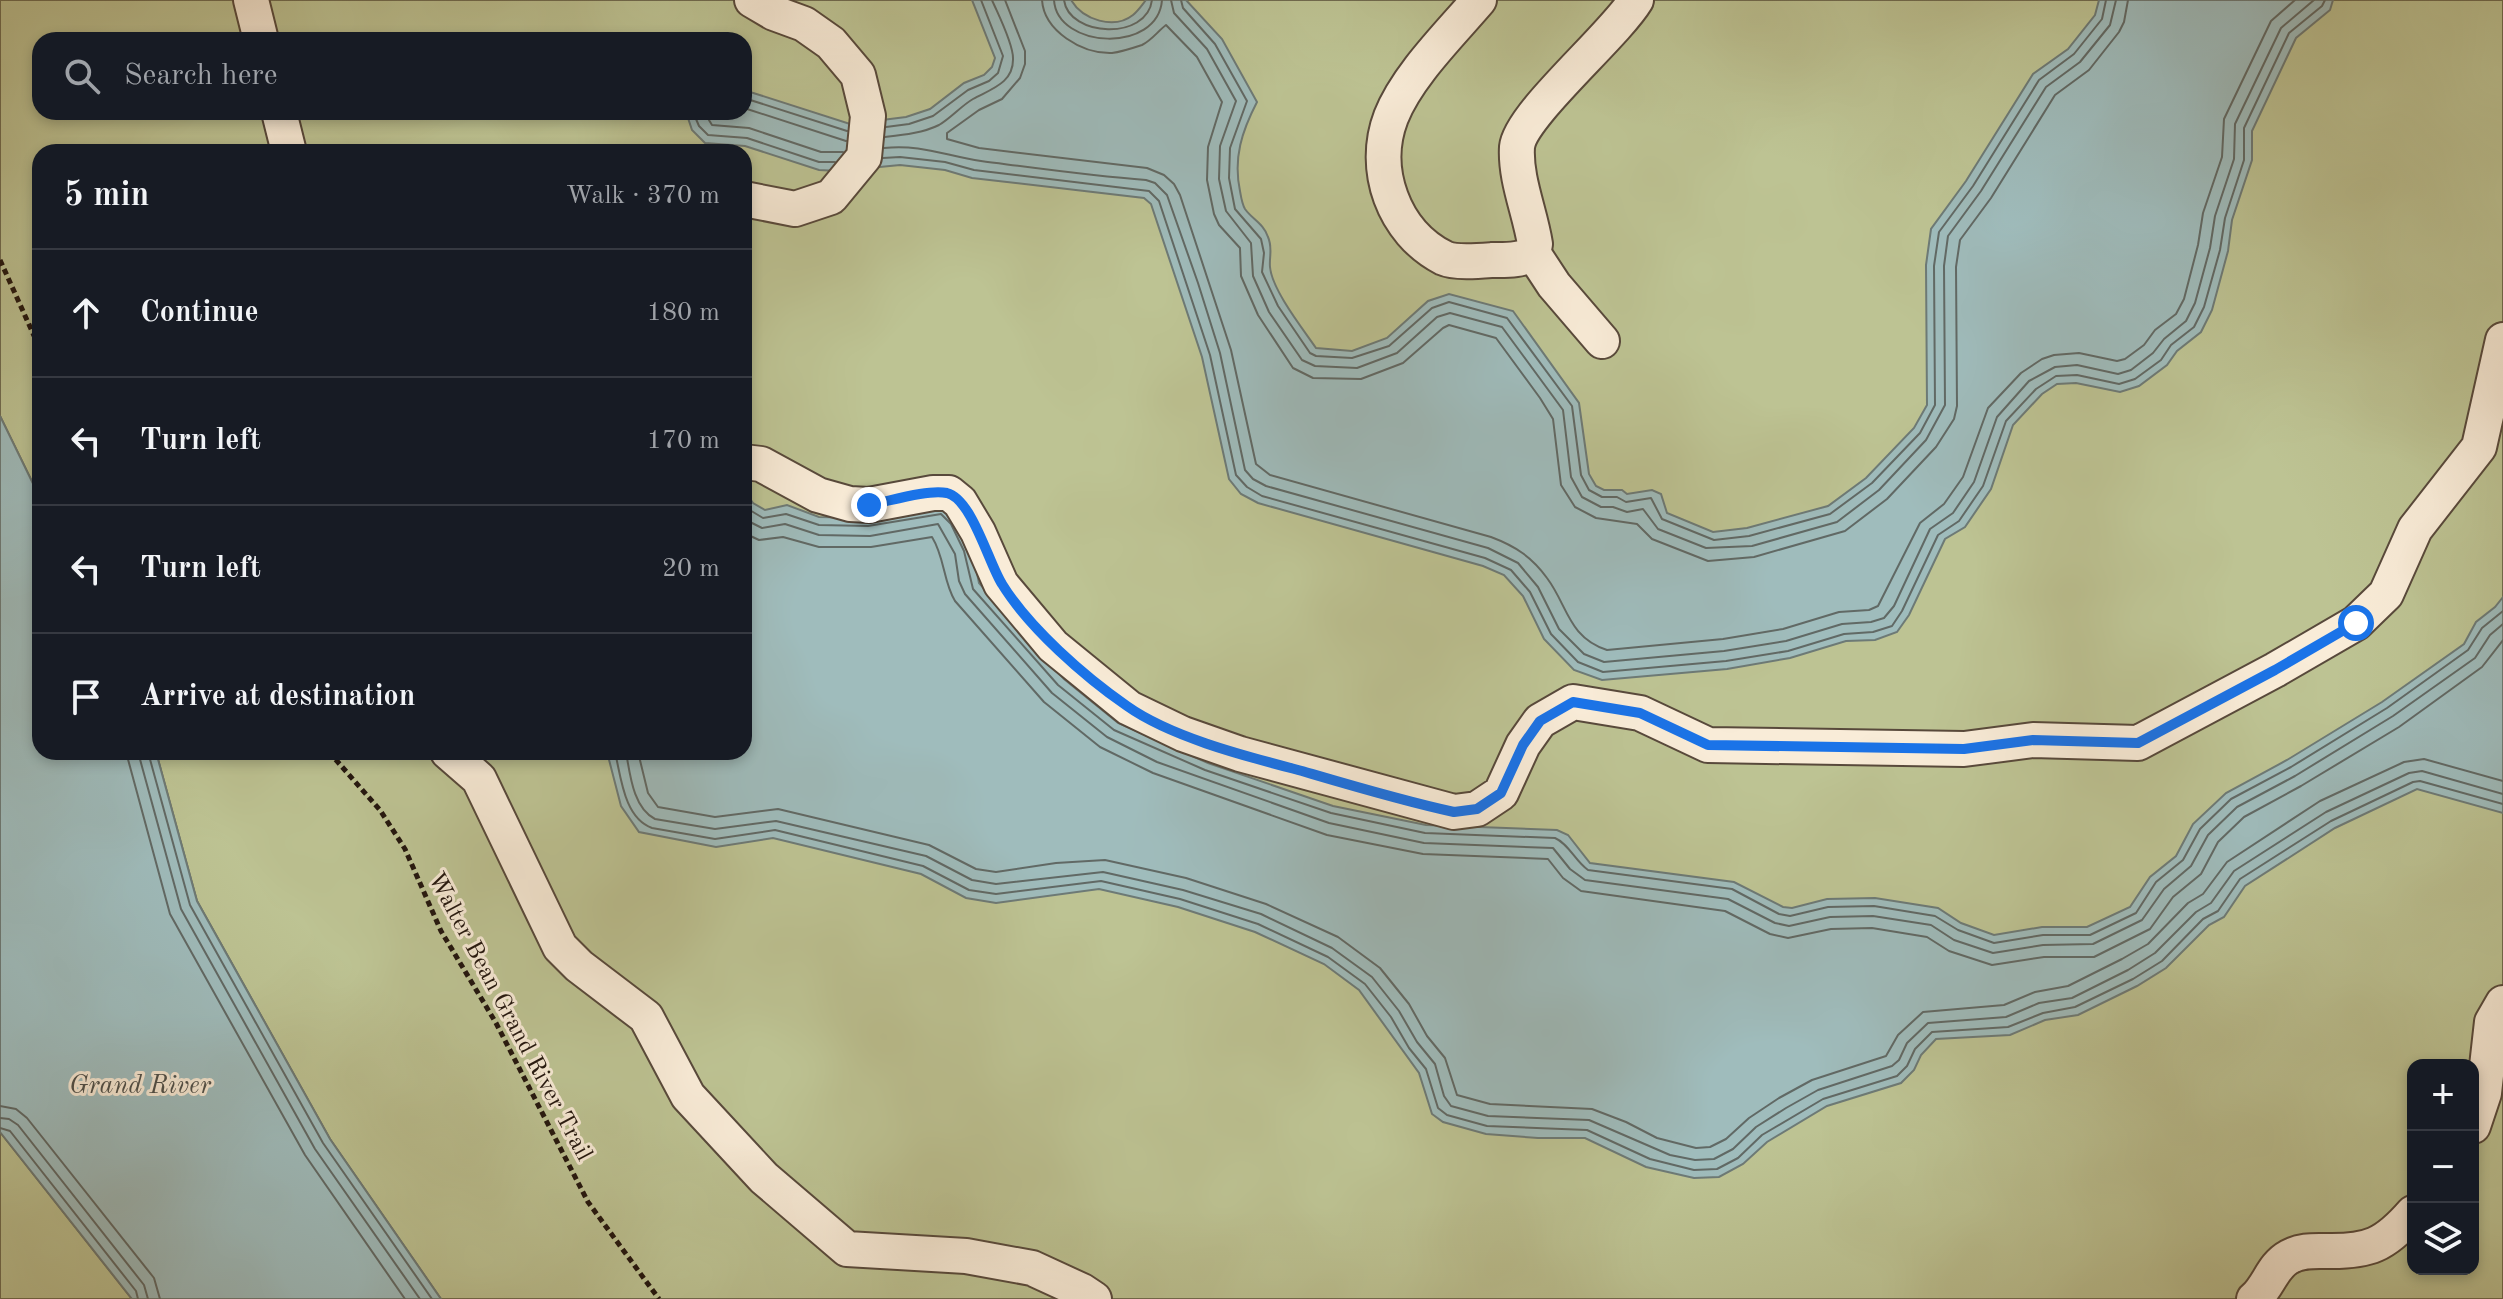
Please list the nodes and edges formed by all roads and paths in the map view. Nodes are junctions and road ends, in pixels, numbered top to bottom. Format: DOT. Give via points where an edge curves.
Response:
graph roads {
  1 [pos="251,0"];
  2 [pos="752,0"];
  3 [pos="1479,0"];
  4 [pos="1636,0"];
  5 [pos="259,32"];
  6 [pos="281,120"];
  7 [pos="287,144"];
  8 [pos="752,201"];
  9 [pos="1533,253"];
  10 [pos="0,260"];
  11 [pos="32,331"];
  12 [pos="2503,340"];
  13 [pos="1602,341"];
  14 [pos="752,463"];
  15 [pos="336,760"];
  16 [pos="457,760"];
  17 [pos="2503,1003"];
  18 [pos="2479,1108"];
  19 [pos="2407,1220"];
  20 [pos="659,1299"];
  21 [pos="1094,1299"];
  22 [pos="2254,1299"];
  1 -- 5 [label="lane"];
  2 -- 8 [label="lane" via="831,43 858,75 868,116 864,157 831,197 795,209"];
  3 -- 9 [label="lane" via="1410,84 1391,117 1383,158 1389,199 1413,236 1446,259 1516,259"];
  4 -- 9 [label="lane" via="1524,128 1517,145"];
  6 -- 7 [label="lane"];
  9 -- 13 [label="lane"];
  10 -- 11 [label="path"];
  12 -- 14 [label="lane" via="2479,447 2415,529 2386,594 2356,623 2138,743 2033,740 1964,749 1708,745 1640,713 1573,702 1540,721 1501,793 1477,809 1454,812 1240,754 1129,708 1053,646 1001,584 978,532 949,493 850,504 818,495"];
  15 -- 20 [label="path, Walter Bean Grand River Trail" via="380,810 405,849 441,931 496,1023 588,1202"];
  16 -- 21 [label="lane" via="479,779 560,947 646,1017 688,1096 764,1178 847,1249 966,1256 1032,1268"];
  17 -- 18 [label="lane" via="2492,1022"];
  19 -- 22 [label="lane" via="2377,1246 2289,1257"];
}
